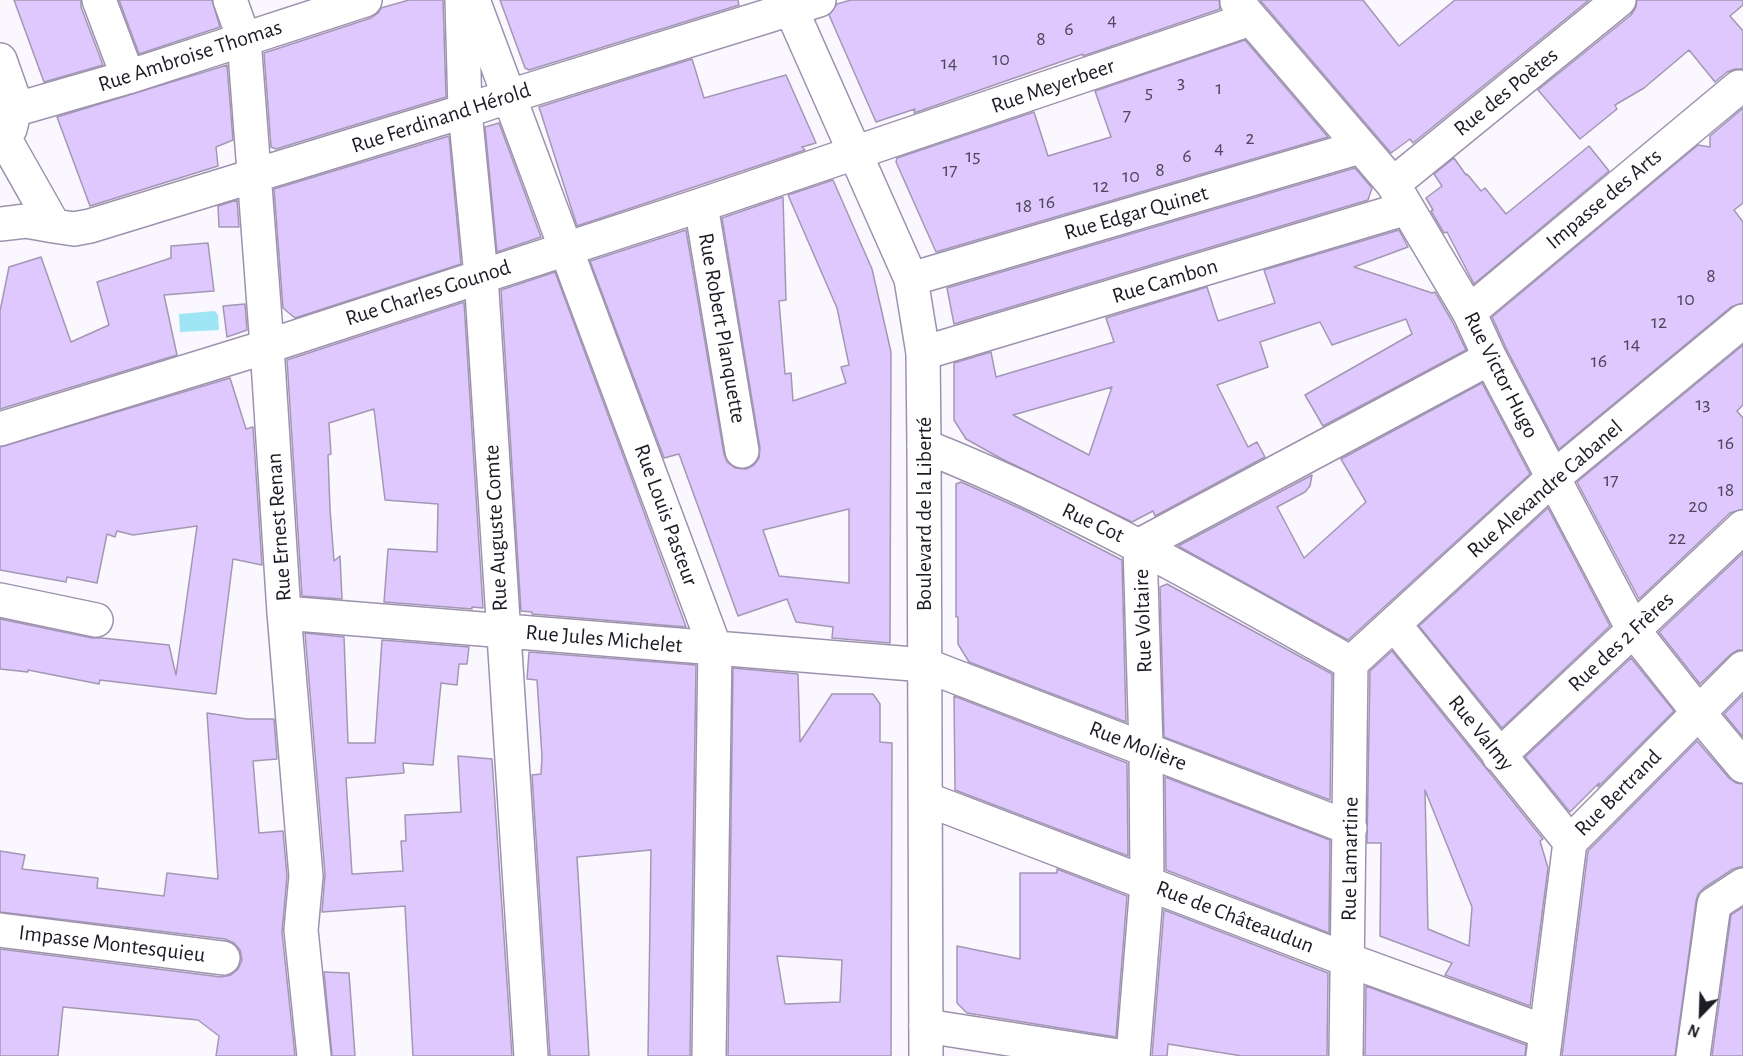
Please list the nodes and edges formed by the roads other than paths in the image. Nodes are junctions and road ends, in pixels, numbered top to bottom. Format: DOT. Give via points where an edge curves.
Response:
graph roads {
  1 [pos="99,0"];
  2 [pos="230,0"];
  3 [pos="365,0"];
  4 [pos="462,0"];
  5 [pos="474,0"];
  6 [pos="1619,0"];
  7 [pos="799,3"];
  8 [pos="1243,10"];
  9 [pos="244,39"];
  10 [pos="0,60"];
  11 [pos="128,77"];
  12 [pos="1739,87"];
  13 [pos="510,96"];
  14 [pos="465,111"];
  15 [pos="7,122"];
  16 [pos="1360,147"];
  17 [pos="855,153"];
  18 [pos="0,175"];
  19 [pos="255,176"];
  20 [pos="1400,196"];
  21 [pos="701,205"];
  22 [pos="0,224"];
  23 [pos="54,226"];
  24 [pos="566,248"];
  25 [pos="481,276"];
  26 [pos="911,279"];
  27 [pos="1468,312"];
  28 [pos="1743,321"];
  29 [pos="267,346"];
  30 [pos="923,353"];
  31 [pos="1490,358"];
  32 [pos="0,429"];
  33 [pos="924,446"];
  34 [pos="742,451"];
  35 [pos="1554,477"];
  36 [pos="1743,527"];
  37 [pos="1140,545"];
  38 [pos="0,600"];
  39 [pos="284,613"];
  40 [pos="96,620"];
  41 [pos="1394,624"];
  42 [pos="1634,630"];
  43 [pos="503,631"];
  44 [pos="715,648"];
  45 [pos="1351,663"];
  46 [pos="925,665"];
  47 [pos="1743,668"];
  48 [pos="1698,712"];
  49 [pos="1146,748"];
  50 [pos="1499,756"];
  51 [pos="1743,766"];
  52 [pos="926,800"];
  53 [pos="1350,828"];
  54 [pos="1570,842"];
  55 [pos="1147,884"];
  56 [pos="1743,885"];
  57 [pos="0,930"];
  58 [pos="223,958"];
  59 [pos="1348,960"];
  60 [pos="926,1041"];
  61 [pos="1544,1044"];
  62 [pos="1007,1047"];
  63 [pos="314,1056"];
  64 [pos="531,1056"];
  65 [pos="709,1056"];
  66 [pos="1118,1056"];
  67 [pos="1133,1056"];
  68 [pos="1346,1056"];
  69 [pos="1693,1056"];
  1 -- 11 [label="street"];
  2 -- 9 [label="street, Rue Ernest Renan"];
  3 -- 9 [label="street, Rue Ambroise Thomas"];
  4 -- 14 [label="street, Rue Auguste Comte"];
  5 -- 13 [label="street, Rue Louis Pasteur"];
  6 -- 20 [label="street, Rue des Poètes"];
  7 -- 13 [label="street, Rue Ferdinand Hérold"];
  7 -- 17 [label="street, Boulevard de la Liberté"];
  8 -- 16 [label="street, Rue Victor Hugo"];
  8 -- 17 [label="street, Rue Meyerbeer"];
  9 -- 11 [label="street, Rue Ambroise Thomas"];
  9 -- 19 [label="street, Rue Ernest Renan"];
  10 -- 15 [label="street" via="12,94"];
  11 -- 15 [label="street, Rue Ambroise Thomas"];
  12 -- 27 [label="street, Impasse des Arts"];
  13 -- 14 [label="street, Rue Ferdinand Hérold"];
  13 -- 24 [label="street, Rue Louis Pasteur"];
  14 -- 19 [label="street, Rue Ferdinand Hérold"];
  14 -- 25 [label="street, Rue Auguste Comte"];
  15 -- 18 [label="street"];
  15 -- 23 [label="street"];
  16 -- 20 [label="street, Rue Victor Hugo"];
  16 -- 26 [label="street, Rue Edgar Quinet"];
  17 -- 21 [label="street, Rue Charles Gounod"];
  17 -- 26 [label="street, Boulevard de la Liberté"];
  19 -- 23 [label="street, Rue Ferdinand Hérold" via="90,226"];
  19 -- 29 [label="street, Rue Ernest Renan"];
  20 -- 27 [label="street, Rue Victor Hugo"];
  20 -- 30 [label="street, Rue Cambon"];
  21 -- 24 [label="street, Rue Charles Gounod"];
  21 -- 34 [label="street, Rue Robert Planquette"];
  22 -- 23 [label="street, Rue Ferdinand Hérold" via="26,220"];
  24 -- 25 [label="street, Rue Charles Gounod"];
  24 -- 44 [label="street, Rue Louis Pasteur"];
  25 -- 29 [label="street, Rue Charles Gounod"];
  25 -- 43 [label="street, Rue Auguste Comte"];
  26 -- 30 [label="street, Boulevard de la Liberté"];
  27 -- 31 [label="street, Rue Victor Hugo"];
  28 -- 35 [label="street, Rue Alexandre Cabanel"];
  29 -- 32 [label="street, Rue Charles Gounod"];
  29 -- 39 [label="street, Rue Ernest Renan"];
  30 -- 33 [label="street, Boulevard de la Liberté"];
  31 -- 35 [label="street, Rue Victor Hugo"];
  31 -- 37 [label="street, Rue Voltaire"];
  33 -- 37 [label="street, Rue Cot"];
  33 -- 46 [label="street, Boulevard de la Liberté"];
  35 -- 41 [label="street, Rue Alexandre Cabanel"];
  35 -- 42 [label="street, Rue Victor Hugo"];
  36 -- 42 [label="street, Rue des 2 Frères"];
  37 -- 45 [label="street, Rue Cot"];
  37 -- 49 [label="street, Rue Voltaire"];
  38 -- 40 [label="street"];
  39 -- 43 [label="street, Rue Jules Michelet"];
  39 -- 63 [label="street, Rue Ernest Renan" via="306,876 301,930"];
  41 -- 45 [label="street, Rue Alexandre Cabanel"];
  41 -- 50 [label="street, Rue Valmy"];
  42 -- 48 [label="street, Rue Victor Hugo"];
  42 -- 50 [label="street, Rue des 2 Frères"];
  43 -- 44 [label="street, Rue Jules Michelet"];
  43 -- 64 [label="street, Rue Auguste Comte"];
  44 -- 46 [label="street, Rue Jules Michelet"];
  44 -- 65 [label="street, Rue Louis Pasteur"];
  45 -- 53 [label="street, Rue Lamartine"];
  46 -- 49 [label="street, Rue Molière"];
  46 -- 52 [label="street, Boulevard de la Liberté"];
  47 -- 48 [label="street, Rue Bertrand"];
  48 -- 51 [label="street, Rue Victor Hugo"];
  48 -- 54 [label="street, Rue Bertrand"];
  49 -- 53 [label="street, Rue Molière"];
  49 -- 55 [label="street, Rue Voltaire"];
  50 -- 54 [label="street, Rue Valmy"];
  52 -- 55 [label="street, Rue de Châteaudun"];
  52 -- 60 [label="street, Boulevard de la Liberté"];
  53 -- 59 [label="street, Rue Lamartine"];
  54 -- 61 [label="street, Rue Bertrand"];
  55 -- 59 [label="street, Rue de Châteaudun"];
  55 -- 67 [label="street, Rue Voltaire"];
  56 -- 69 [label="street" via="1714,904"];
  57 -- 58 [label="street, Impasse Montesquieu"];
  59 -- 61 [label="street, Rue de Châteaudun"];
  59 -- 68 [label="street, Rue Lamartine"];
  60 -- 62 [label="street"];
  62 -- 66 [label="street"];
}
